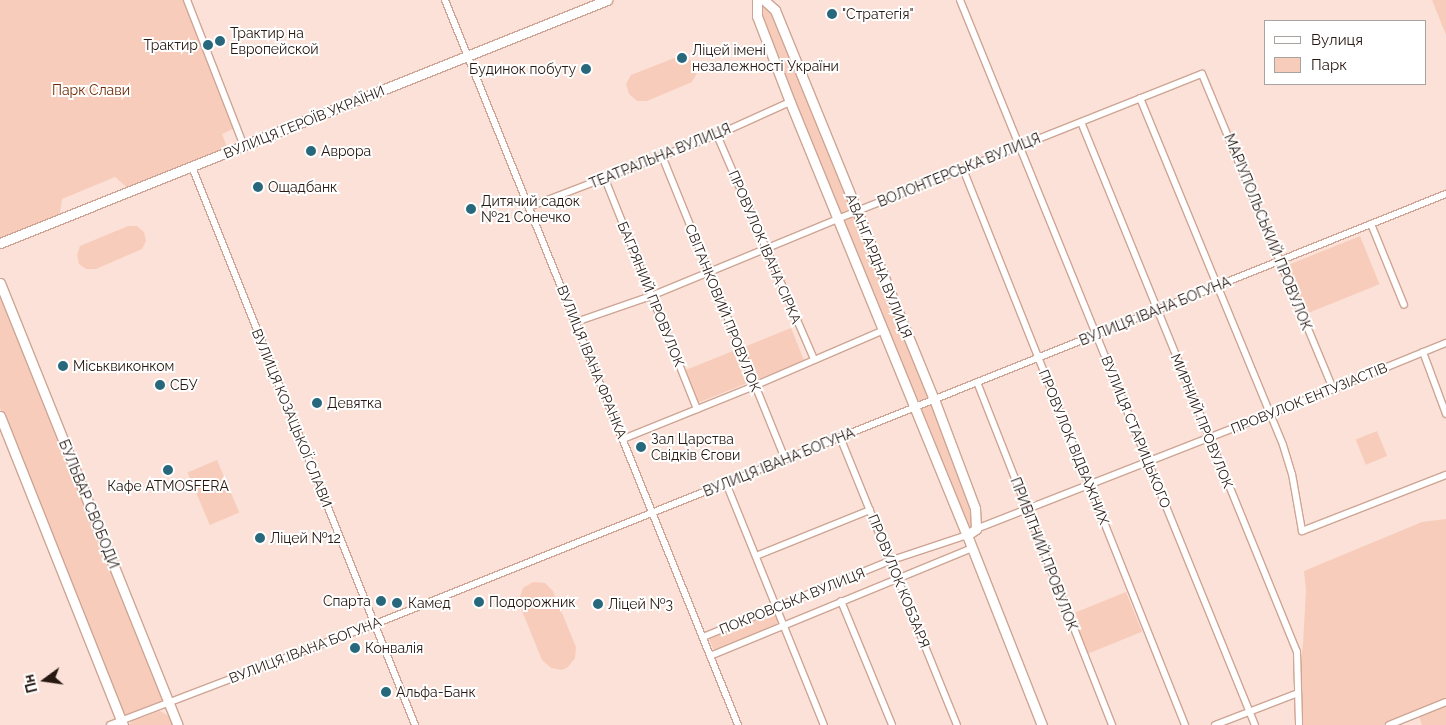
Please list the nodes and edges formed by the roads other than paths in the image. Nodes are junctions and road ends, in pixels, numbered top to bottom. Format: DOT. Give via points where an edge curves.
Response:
graph roads {
  1 [pos="187,0"];
  2 [pos="445,0"];
  3 [pos="607,0"];
  4 [pos="757,0"];
  5 [pos="764,0"];
  6 [pos="960,0"];
  7 [pos="468,55"];
  8 [pos="1202,74"];
  9 [pos="1140,98"];
  10 [pos="790,102"];
  11 [pos="1082,122"];
  12 [pos="717,135"];
  13 [pos="244,146"];
  14 [pos="1021,146"];
  15 [pos="662,156"];
  16 [pos="192,167"];
  17 [pos="963,169"];
  18 [pos="605,179"];
  19 [pos="1446,194"];
  20 [pos="530,207"];
  21 [pos="856,211"];
  22 [pos="838,220"];
  23 [pos="1371,224"];
  24 [pos="0,243"];
  25 [pos="766,248"];
  26 [pos="1280,261"];
  27 [pos="708,273"];
  28 [pos="0,282"];
  29 [pos="1218,285"];
  30 [pos="651,296"];
  31 [pos="1404,305"];
  32 [pos="1157,310"];
  33 [pos="576,322"];
  34 [pos="882,330"];
  35 [pos="1097,334"];
  36 [pos="1446,343"];
  37 [pos="1423,352"];
  38 [pos="1038,358"];
  39 [pos="814,359"];
  40 [pos="977,382"];
  41 [pos="754,386"];
  42 [pos="1333,389"];
  43 [pos="934,399"];
  44 [pos="914,408"];
  45 [pos="697,409"];
  46 [pos="1270,414"];
  47 [pos="1446,414"];
  48 [pos="0,416"];
  49 [pos="840,437"];
  50 [pos="1209,438"];
  51 [pos="623,439"];
  52 [pos="786,459"];
  53 [pos="1148,462"];
  54 [pos="1446,475"];
  55 [pos="726,483"];
  56 [pos="1089,485"];
  57 [pos="870,510"];
  58 [pos="1027,510"];
  59 [pos="652,512"];
  60 [pos="976,529"];
  61 [pos="967,535"];
  62 [pos="972,548"];
  63 [pos="756,556"];
  64 [pos="892,560"];
  65 [pos="897,577"];
  66 [pos="841,601"];
  67 [pos="777,607"];
  68 [pos="374,624"];
  69 [pos="784,625"];
  70 [pos="703,637"];
  71 [pos="710,656"];
  72 [pos="1298,693"];
  73 [pos="1446,702"];
  74 [pos="168,703"];
  75 [pos="1249,711"];
  76 [pos="122,723"];
  77 [pos="110,725"];
  78 [pos="178,725"];
  79 [pos="415,725"];
  80 [pos="738,725"];
  81 [pos="824,725"];
  82 [pos="892,725"];
  83 [pos="957,725"];
  84 [pos="1042,725"];
  85 [pos="1112,725"];
  86 [pos="1185,725"];
  87 [pos="1215,725"];
  88 [pos="1255,725"];
  89 [pos="1299,725"];
  90 [pos="1388,725"];
  1 -- 13 [label="street"];
  2 -- 7 [label="street, ВУЛИЦЯ ІВАНА ФРАНКА"];
  3 -- 7 [label="street, ВУЛИЦЯ ГЕРОЇВ УКРАЇНИ"];
  4 -- 10 [label="street, АВАНГАРДНА ВУЛИЦЯ" via="757,16"];
  5 -- 21 [label="street, АВАНГАРДНА ВУЛИЦЯ" via="775,10"];
  6 -- 14 [label="street, ВУЛИЦЯ СТАРИЦЬКОГО"];
  7 -- 13 [label="street, ВУЛИЦЯ ГЕРОЇВ УКРАЇНИ"];
  7 -- 20 [label="street, ВУЛИЦЯ ІВАНА ФРАНКА"];
  8 -- 9 [label="street, ВОЛОНТЕРСЬКА ВУЛИЦЯ"];
  8 -- 26 [label="street, МАРІУПОЛЬСЬКИЙ ПРОВУЛОК"];
  9 -- 11 [label="street, ВОЛОНТЕРСЬКА ВУЛИЦЯ"];
  9 -- 29 [label="street"];
  10 -- 12 [label="street, ТЕАТРАЛЬНА ВУЛИЦЯ"];
  10 -- 22 [label="street, АВАНГАРДНА ВУЛИЦЯ"];
  11 -- 14 [label="street, ВОЛОНТЕРСЬКА ВУЛИЦЯ"];
  11 -- 32 [label="street, МИРНИЙ ПРОВУЛОК"];
  12 -- 15 [label="street, ТЕАТРАЛЬНА ВУЛИЦЯ"];
  12 -- 25 [label="street, ПРОВУЛОК ІВАНА СІРКА"];
  13 -- 16 [label="street, ВУЛИЦЯ ГЕРОЇВ УКРАЇНИ"];
  14 -- 17 [label="street, ВОЛОНТЕРСЬКА ВУЛИЦЯ"];
  14 -- 35 [label="street, ВУЛИЦЯ СТАРИЦЬКОГО"];
  15 -- 18 [label="street, ТЕАТРАЛЬНА ВУЛИЦЯ"];
  15 -- 27 [label="street, СВІТАНКОВИЙ ПРОВУЛОК"];
  16 -- 24 [label="street, ВУЛИЦЯ ГЕРОЇВ УКРАЇНИ"];
  16 -- 68 [label="street, ВУЛИЦЯ КОЗАЦЬКОЇ СЛАВИ"];
  17 -- 21 [label="street, ВОЛОНТЕРСЬКА ВУЛИЦЯ"];
  17 -- 38 [label="street, ПРОВУЛОК ВІДВАЖНИХ"];
  18 -- 20 [label="street, ТЕАТРАЛЬНА ВУЛИЦЯ"];
  18 -- 30 [label="street, БАГРЯНИЙ ПРОВУЛОК"];
  19 -- 23 [label="street, ВУЛИЦЯ ІВАНА БОГУНА"];
  20 -- 33 [label="street, ВУЛИЦЯ ІВАНА ФРАНКА"];
  21 -- 22 [label="street, ВОЛОНТЕРСЬКА ВУЛИЦЯ"];
  21 -- 43 [label="street, АВАНГАРДНА ВУЛИЦЯ"];
  22 -- 25 [label="street, ВОЛОНТЕРСЬКА ВУЛИЦЯ"];
  22 -- 34 [label="street, АВАНГАРДНА ВУЛИЦЯ"];
  23 -- 26 [label="street, ВУЛИЦЯ ІВАНА БОГУНА"];
  23 -- 31 [label="street"];
  25 -- 27 [label="street, ВОЛОНТЕРСЬКА ВУЛИЦЯ"];
  25 -- 39 [label="street, ПРОВУЛОК ІВАНА СІРКА"];
  26 -- 29 [label="street, ВУЛИЦЯ ІВАНА БОГУНА"];
  26 -- 42 [label="street, МАРІУПОЛЬСЬКИЙ ПРОВУЛОК"];
  27 -- 30 [label="street, ВОЛОНТЕРСЬКА ВУЛИЦЯ"];
  27 -- 41 [label="street, СВІТАНКОВИЙ ПРОВУЛОК"];
  28 -- 74 [label="street, БУЛЬВАР СВОБОДИ"];
  29 -- 32 [label="street, ВУЛИЦЯ ІВАНА БОГУНА"];
  29 -- 46 [label="street"];
  30 -- 33 [label="street, ВОЛОНТЕРСЬКА ВУЛИЦЯ"];
  30 -- 45 [label="street, БАГРЯНИЙ ПРОВУЛОК"];
  32 -- 35 [label="street, ВУЛИЦЯ ІВАНА БОГУНА"];
  32 -- 50 [label="street, МИРНИЙ ПРОВУЛОК"];
  33 -- 51 [label="street, ВУЛИЦЯ ІВАНА ФРАНКА"];
  34 -- 39 [label="street"];
  34 -- 44 [label="street, АВАНГАРДНА ВУЛИЦЯ"];
  35 -- 38 [label="street, ВУЛИЦЯ ІВАНА БОГУНА"];
  35 -- 53 [label="street, ВУЛИЦЯ СТАРИЦЬКОГО"];
  36 -- 37 [label="street, ПРОВУЛОК ЕНТУЗІАСТІВ"];
  37 -- 42 [label="street, ПРОВУЛОК ЕНТУЗІАСТІВ"];
  37 -- 47 [label="street"];
  38 -- 40 [label="street, ВУЛИЦЯ ІВАНА БОГУНА"];
  38 -- 56 [label="street, ПРОВУЛОК ВІДВАЖНИХ"];
  39 -- 41 [label="street"];
  40 -- 43 [label="street, ВУЛИЦЯ ІВАНА БОГУНА"];
  40 -- 58 [label="street, ПРИВІТНИЙ ПРОВУЛОК"];
  41 -- 45 [label="street"];
  41 -- 52 [label="street, СВІТАНКОВИЙ ПРОВУЛОК"];
  42 -- 46 [label="street, ПРОВУЛОК ЕНТУЗІАСТІВ"];
  43 -- 44 [label="street, ВУЛИЦЯ ІВАНА БОГУНА"];
  43 -- 60 [label="street, АВАНГАРДНА ВУЛИЦЯ" via="971,495"];
  44 -- 49 [label="street, ВУЛИЦЯ ІВАНА БОГУНА"];
  44 -- 61 [label="street, АВАНГАРДНА ВУЛИЦЯ"];
  45 -- 51 [label="street"];
  46 -- 50 [label="street, ПРОВУЛОК ЕНТУЗІАСТІВ"];
  46 -- 54 [label="street" via="1284,444 1302,531"];
  48 -- 76 [label="street"];
  49 -- 52 [label="street, ВУЛИЦЯ ІВАНА БОГУНА"];
  49 -- 57 [label="street, ПРОВУЛОК КОБЗАРЯ"];
  50 -- 53 [label="street, ПРОВУЛОК ЕНТУЗІАСТІВ"];
  50 -- 72 [label="street, МИРНИЙ ПРОВУЛОК" via="1297,652"];
  51 -- 59 [label="street, ВУЛИЦЯ ІВАНА ФРАНКА"];
  52 -- 55 [label="street, ВУЛИЦЯ ІВАНА БОГУНА"];
  53 -- 56 [label="street, ПРОВУЛОК ЕНТУЗІАСТІВ"];
  53 -- 75 [label="street, ВУЛИЦЯ СТАРИЦЬКОГО"];
  55 -- 59 [label="street, ВУЛИЦЯ ІВАНА БОГУНА"];
  55 -- 63 [label="street"];
  56 -- 58 [label="street, ПРОВУЛОК ЕНТУЗІАСТІВ"];
  56 -- 86 [label="street, ПРОВУЛОК ВІДВАЖНИХ"];
  57 -- 63 [label="street"];
  57 -- 64 [label="street, ПРОВУЛОК КОБЗАРЯ"];
  58 -- 60 [label="street, ПРОВУЛОК ЕНТУЗІАСТІВ"];
  58 -- 85 [label="street, ПРИВІТНИЙ ПРОВУЛОК"];
  59 -- 68 [label="street, ВУЛИЦЯ ІВАНА БОГУНА"];
  59 -- 70 [label="street, ВУЛИЦЯ ІВАНА ФРАНКА"];
  60 -- 61 [label="street"];
  61 -- 62 [label="street, АВАНГАРДНА ВУЛИЦЯ"];
  61 -- 64 [label="street, ПОКРОВСЬКА ВУЛИЦЯ"];
  62 -- 65 [label="street, ПОКРОВСЬКА ВУЛИЦЯ"];
  62 -- 84 [label="street, АВАНГАРДНА ВУЛИЦЯ"];
  63 -- 67 [label="street"];
  64 -- 65 [label="street, ПРОВУЛОК КОБЗАРЯ"];
  64 -- 67 [label="street, ПОКРОВСЬКА ВУЛИЦЯ"];
  65 -- 66 [label="street, ПОКРОВСЬКА ВУЛИЦЯ"];
  65 -- 83 [label="street, ПРОВУЛОК КОБЗАРЯ"];
  66 -- 69 [label="street, ПОКРОВСЬКА ВУЛИЦЯ"];
  66 -- 82 [label="street"];
  67 -- 69 [label="street"];
  67 -- 70 [label="street, ПОКРОВСЬКА ВУЛИЦЯ"];
  68 -- 74 [label="street, ВУЛИЦЯ ІВАНА БОГУНА"];
  68 -- 79 [label="street, ВУЛИЦЯ КОЗАЦЬКОЇ СЛАВИ"];
  69 -- 71 [label="street, ПОКРОВСЬКА ВУЛИЦЯ"];
  69 -- 81 [label="street"];
  70 -- 71 [label="street, ВУЛИЦЯ ІВАНА ФРАНКА"];
  71 -- 80 [label="street, ВУЛИЦЯ ІВАНА ФРАНКА"];
  72 -- 75 [label="street"];
  72 -- 89 [label="street, МИРНИЙ ПРОВУЛОК"];
  73 -- 90 [label="street"];
  74 -- 76 [label="street, ВУЛИЦЯ ІВАНА БОГУНА"];
  74 -- 78 [label="street, БУЛЬВАР СВОБОДИ"];
  75 -- 87 [label="street"];
  75 -- 88 [label="street, ВУЛИЦЯ СТАРИЦЬКОГО"];
  76 -- 77 [label="street, ВУЛИЦЯ ІВАНА БОГУНА"];
}
